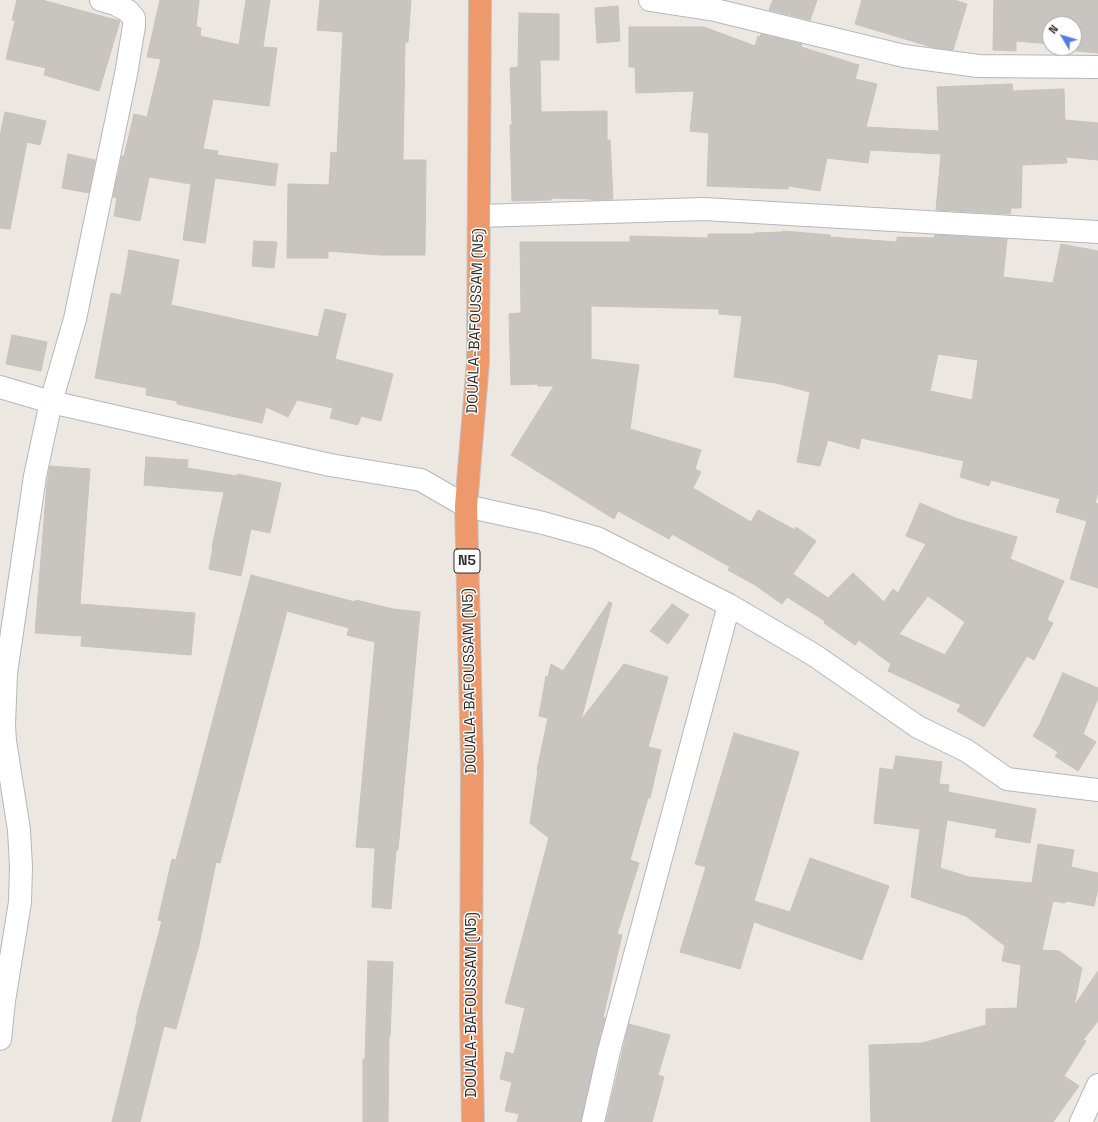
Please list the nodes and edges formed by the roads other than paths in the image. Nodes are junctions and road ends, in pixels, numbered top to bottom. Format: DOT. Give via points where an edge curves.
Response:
graph roads {
  1 [pos="101,0"];
  2 [pos="480,0"];
  3 [pos="650,0"];
  4 [pos="1098,67"];
  5 [pos="479,216"];
  6 [pos="1098,232"];
  7 [pos="0,387"];
  8 [pos="51,402"];
  9 [pos="466,506"];
  10 [pos="729,605"];
  11 [pos="1098,790"];
  12 [pos="0,1039"];
  13 [pos="1098,1085"];
  14 [pos="474,1122"];
  15 [pos="593,1122"];
  16 [pos="1081,1122"];
  1 -- 8 [label="street" via="128,11 134,18 134,26 76,319"];
  2 -- 5 [label="highway, DOUALA-BAFOUSSAM (N5) / N5"];
  3 -- 4 [label="street" via="715,10 904,56 978,66"];
  5 -- 6 [label="street" via="704,208"];
  5 -- 9 [label="highway, DOUALA-BAFOUSSAM (N5) / N5" via="478,362"];
  7 -- 8 [label="street"];
  8 -- 9 [label="street" via="330,465 421,480"];
  8 -- 12 [label="street" via="34,476 6,673 5,741 19,830 21,867 20,902"];
  9 -- 10 [label="street" via="597,538"];
  9 -- 14 [label="highway, DOUALA-BAFOUSSAM (N5) / N5" via="472,762 471,1012"];
  10 -- 11 [label="street" via="814,655 918,727 967,751 1007,780"];
  10 -- 15 [label="street" via="609,1051"];
  13 -- 16 [label="street"];
}
